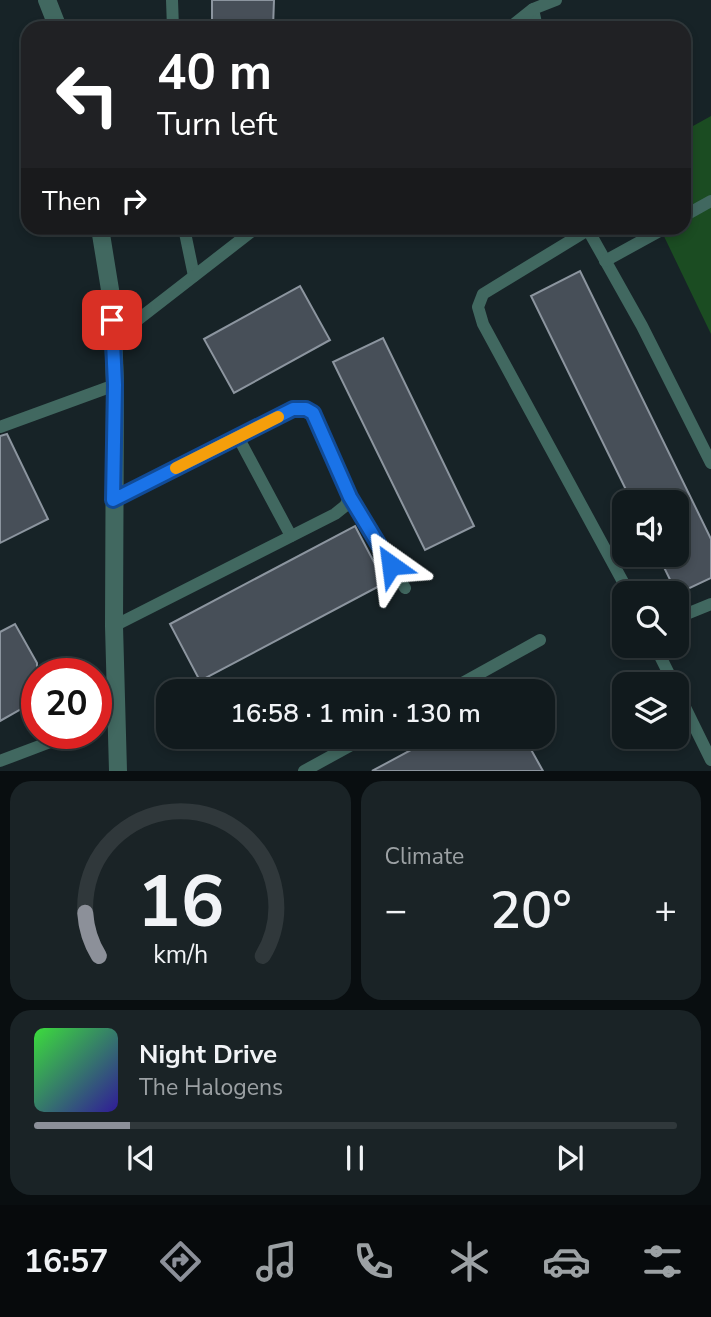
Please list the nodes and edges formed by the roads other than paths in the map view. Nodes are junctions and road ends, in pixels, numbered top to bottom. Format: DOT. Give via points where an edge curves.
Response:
graph roads {
  1 [pos="47,0"];
  2 [pos="172,0"];
  3 [pos="556,0"];
  4 [pos="533,9"];
  5 [pos="55,21"];
  6 [pos="173,21"];
  7 [pos="518,21"];
  8 [pos="536,21"];
  9 [pos="711,201"];
  10 [pos="691,212"];
  11 [pos="101,235"];
  12 [pos="185,235"];
  13 [pos="247,235"];
  14 [pos="577,235"];
  15 [pos="591,235"];
  16 [pos="652,235"];
  17 [pos="606,261"];
  18 [pos="194,276"];
  19 [pos="113,339"];
  20 [pos="115,385"];
  21 [pos="0,427"];
  22 [pos="238,437"];
  23 [pos="711,463"];
  24 [pos="350,497"];
  25 [pos="113,500"];
  26 [pos="291,536"];
  27 [pos="622,581"];
  28 [pos="405,588"];
  29 [pos="711,604"];
  30 [pos="689,613"];
  31 [pos="114,626"];
  32 [pos="540,640"];
  33 [pos="470,679"];
  34 [pos="689,715"];
  35 [pos="117,717"];
  36 [pos="112,719"];
  37 [pos="32,749"];
  38 [pos="344,749"];
  39 [pos="711,760"];
  40 [pos="0,761"];
  41 [pos="118,771"];
  42 [pos="304,771"];
  1 -- 5 [label="street"];
  2 -- 6 [label="lane"];
  3 -- 4 [label="lane"];
  4 -- 7 [label="lane"];
  4 -- 8 [label="lane"];
  9 -- 10 [label="lane"];
  11 -- 19 [label="street"];
  12 -- 18 [label="lane"];
  13 -- 18 [label="lane"];
  14 -- 27 [label="lane" via="483,294 478,307 482,324"];
  15 -- 17 [label="lane"];
  16 -- 17 [label="lane"];
  17 -- 23 [label="lane"];
  18 -- 19 [label="lane"];
  19 -- 20 [label="street"];
  20 -- 21 [label="lane"];
  20 -- 25 [label="street"];
  22 -- 24 [label="lane" via="293,409 306,409 313,413"];
  22 -- 25 [label="lane"];
  22 -- 26 [label="lane"];
  24 -- 26 [label="lane" via="335,514"];
  24 -- 28 [label="lane"];
  25 -- 31 [label="street"];
  26 -- 31 [label="lane"];
  29 -- 30 [label="lane"];
  31 -- 35 [label="street"];
  32 -- 33 [label="lane"];
  34 -- 39 [label="lane"];
  35 -- 36 [label="lane"];
  35 -- 41 [label="street"];
  37 -- 40 [label="lane"];
  38 -- 42 [label="lane"];
}
